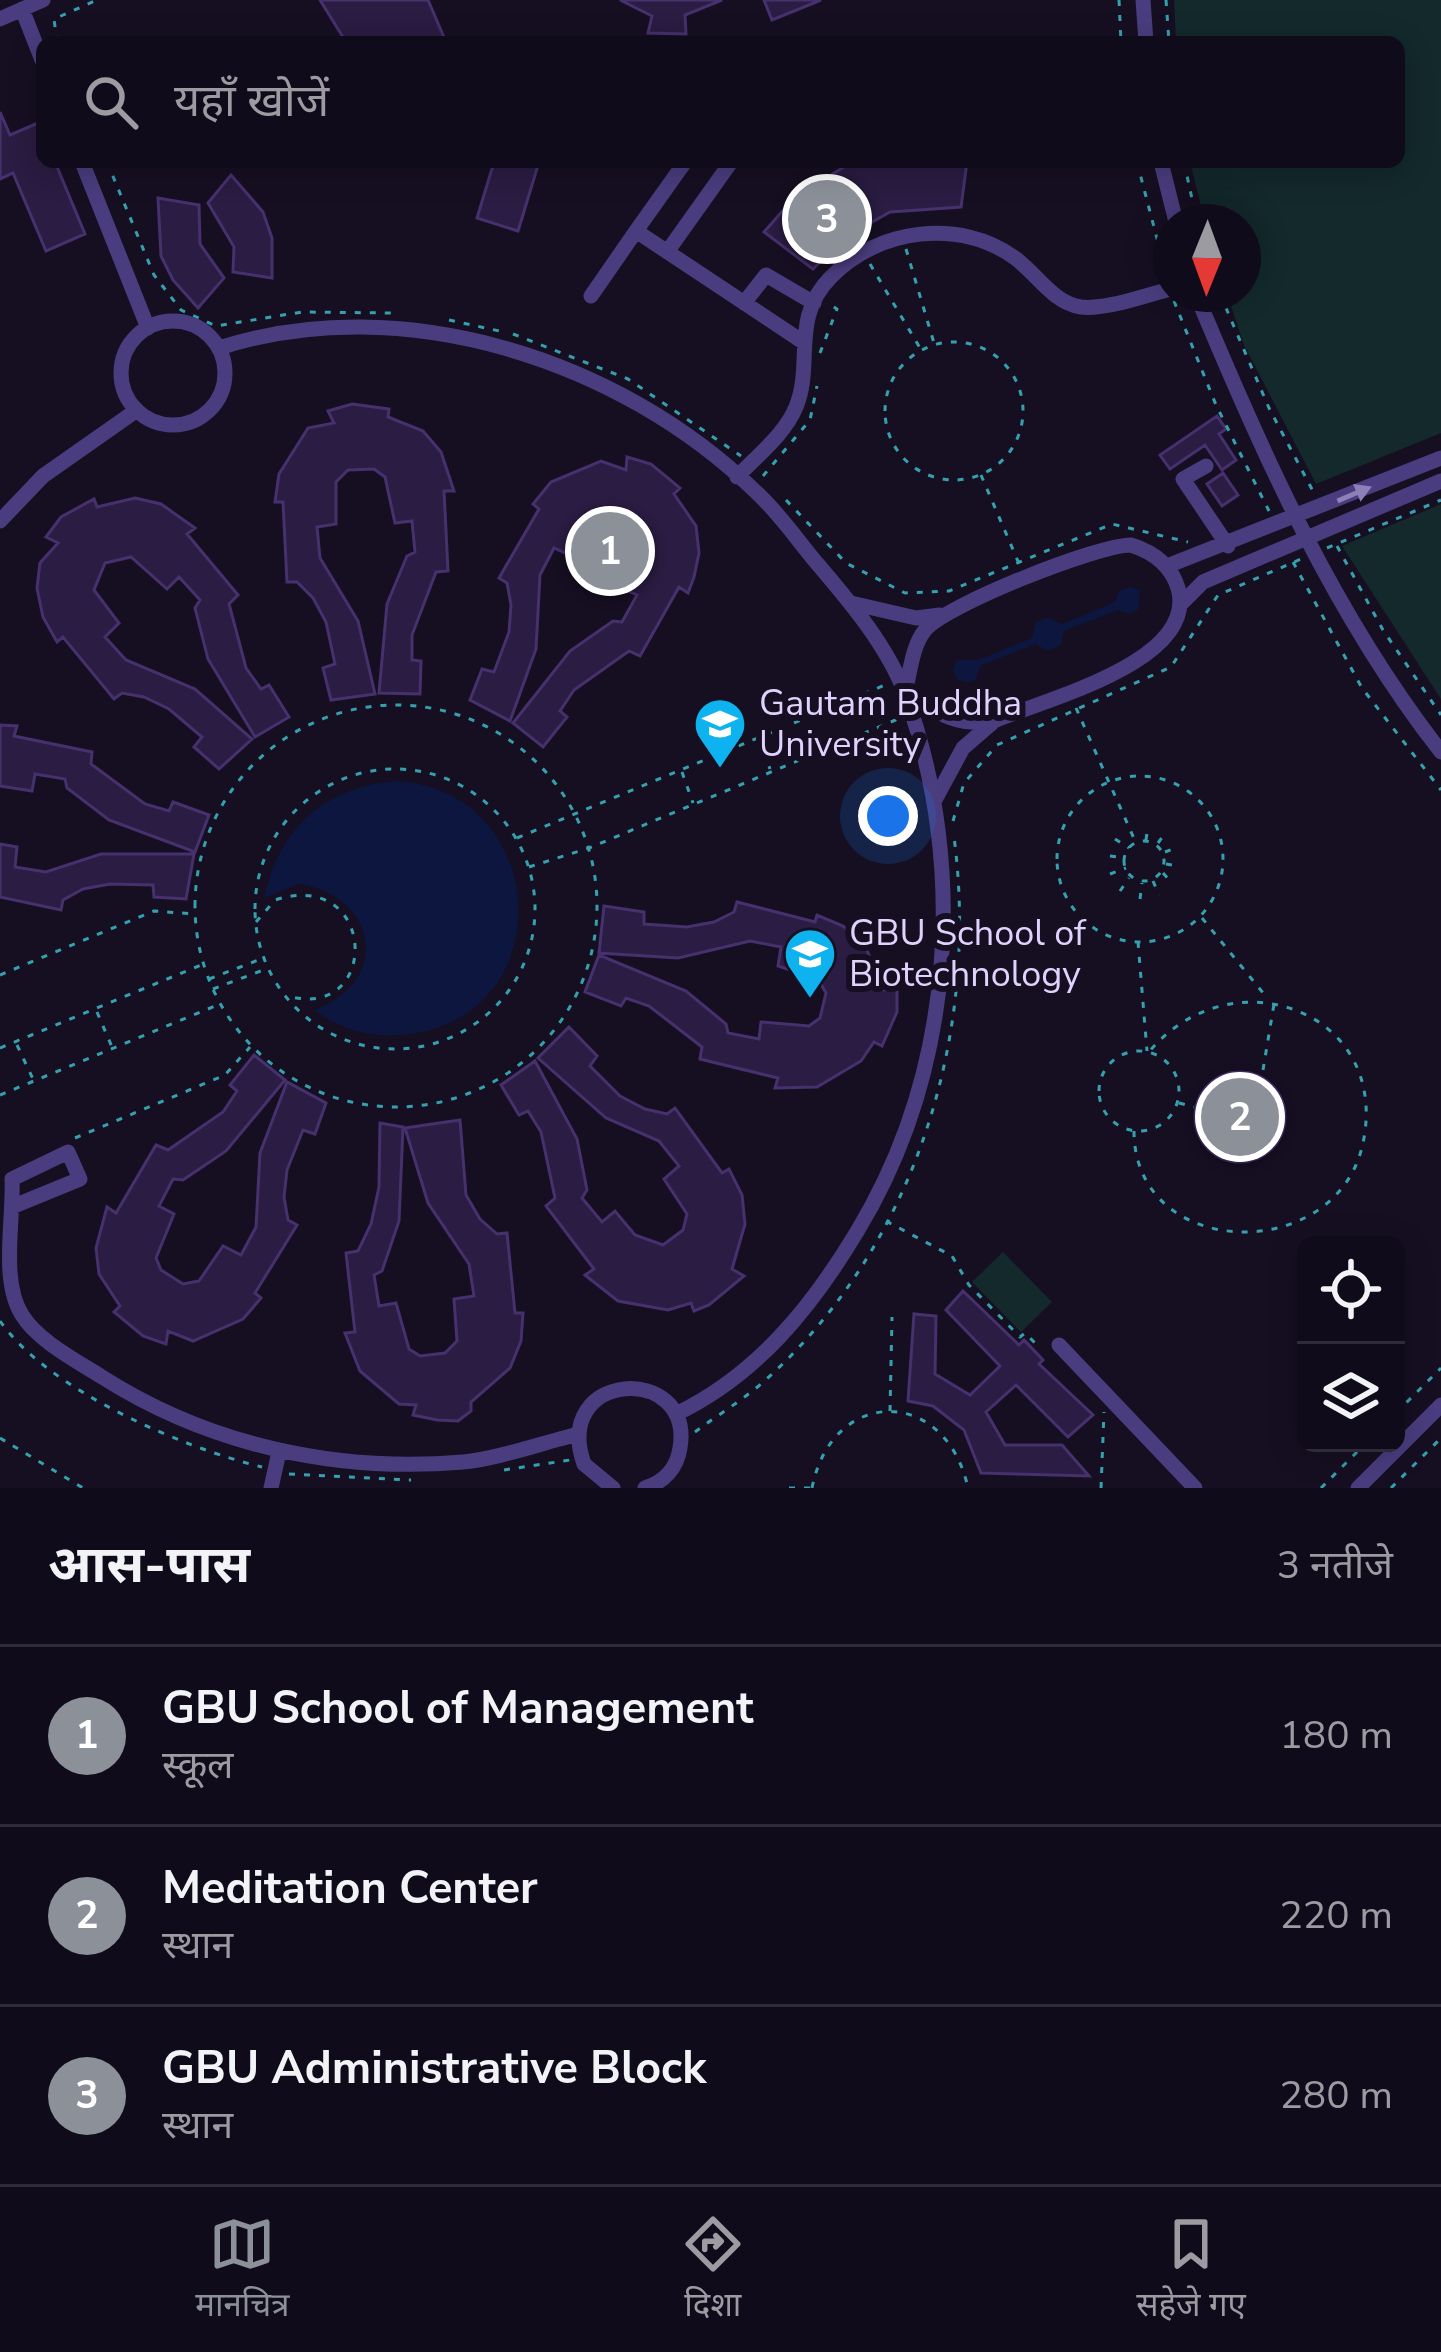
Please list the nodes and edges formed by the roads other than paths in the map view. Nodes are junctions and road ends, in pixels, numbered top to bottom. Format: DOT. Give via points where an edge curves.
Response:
graph roads {
  1 [pos="43,0"];
  2 [pos="1143,0"];
  3 [pos="22,9"];
  4 [pos="0,19"];
  5 [pos="1146,36"];
  6 [pos="36,45"];
  7 [pos="84,168"];
  8 [pos="681,168"];
  9 [pos="726,168"];
  10 [pos="1163,168"];
  11 [pos="1172,204"];
  12 [pos="636,231"];
  13 [pos="667,252"];
  14 [pos="1153,295"];
  15 [pos="591,296"];
  16 [pos="744,303"];
  17 [pos="814,303"];
  18 [pos="1203,312"];
  19 [pos="148,328"];
  20 [pos="802,342"];
  21 [pos="219,348"];
  22 [pos="137,410"];
  23 [pos="1441,458"];
  24 [pos="1206,466"];
  25 [pos="737,477"];
  26 [pos="1441,481"];
  27 [pos="1297,517"];
  28 [pos="0,521"];
  29 [pos="1312,545"];
  30 [pos="1228,546"];
  31 [pos="1172,574"];
  32 [pos="851,603"];
  33 [pos="1180,605"];
  34 [pos="943,615"];
  35 [pos="901,686"];
  36 [pos="994,721"];
  37 [pos="1441,752"];
  38 [pos="936,798"];
  39 [pos="14,1206"];
  40 [pos="0,1306"];
  41 [pos="19,1308"];
  42 [pos="1059,1346"];
  43 [pos="1441,1405"];
  44 [pos="676,1414"];
  45 [pos="579,1434"];
  46 [pos="279,1452"];
  47 [pos="271,1488"];
  48 [pos="613,1488"];
  49 [pos="645,1488"];
  50 [pos="1195,1488"];
  51 [pos="1358,1488"];
  1 -- 3 [label="lane"];
  2 -- 5 [label="lane"];
  3 -- 4 [label="lane"];
  3 -- 6 [label="lane"];
  7 -- 19 [label="lane"];
  8 -- 12 [label="lane"];
  9 -- 13 [label="lane"];
  10 -- 11 [label="lane"];
  12 -- 13 [label="lane"];
  12 -- 15 [label="lane"];
  13 -- 16 [label="lane"];
  14 -- 17 [label="lane" via="1085,308 1064,302 1013,256 960,230 862,252 829,278"];
  16 -- 17 [label="lane" via="766,274"];
  16 -- 20 [label="lane"];
  17 -- 20 [label="lane"];
  18 -- 27 [label="lane"];
  19 -- 21 [label="lane" via="188,323"];
  19 -- 22 [label="lane" via="123,358 121,382"];
  20 -- 25 [label="lane" via="798,403"];
  21 -- 22 [label="lane" via="223,388 198,419 158,423"];
  21 -- 25 [label="lane" via="256,336 347,328 446,334 534,357 625,396"];
  22 -- 28 [label="lane" via="43,476"];
  27 -- 23 [label="lane, one-way"];
  24 -- 30 [label="lane" via="1183,479"];
  25 -- 32 [label="lane"];
  26 -- 29 [label="lane"];
  27 -- 29 [label="lane"];
  27 -- 30 [label="lane"];
  29 -- 33 [label="lane" via="1203,582"];
  29 -- 37 [label="lane"];
  30 -- 31 [label="lane"];
  31 -- 33 [label="lane"];
  31 -- 34 [label="lane" via="1144,549 1110,545"];
  32 -- 34 [label="lane" via="916,618"];
  32 -- 35 [label="lane"];
  33 -- 36 [label="lane" via="1175,627 1148,656"];
  34 -- 35 [label="lane" via="917,643"];
  35 -- 36 [label="lane" via="949,721"];
  35 -- 38 [label="lane"];
  36 -- 38 [label="lane" via="963,748"];
  38 -- 44 [label="lane" via="941,989 891,1175 781,1339 721,1393"];
  39 -- 39 [label="lane" via="12,1179 68,1152 80,1179"];
  39 -- 41 [label="lane" via="11,1292"];
  40 -- 41 [label="lane"];
  41 -- 46 [label="lane" via="65,1353 131,1395"];
  42 -- 50 [label="lane"];
  43 -- 51 [label="lane"];
  44 -- 45 [label="lane" via="645,1389 621,1388 589,1406"];
  44 -- 49 [label="lane" via="680,1454 670,1473"];
  45 -- 46 [label="lane" via="466,1462"];
  45 -- 48 [label="lane" via="584,1464"];
  46 -- 47 [label="lane"];
}
